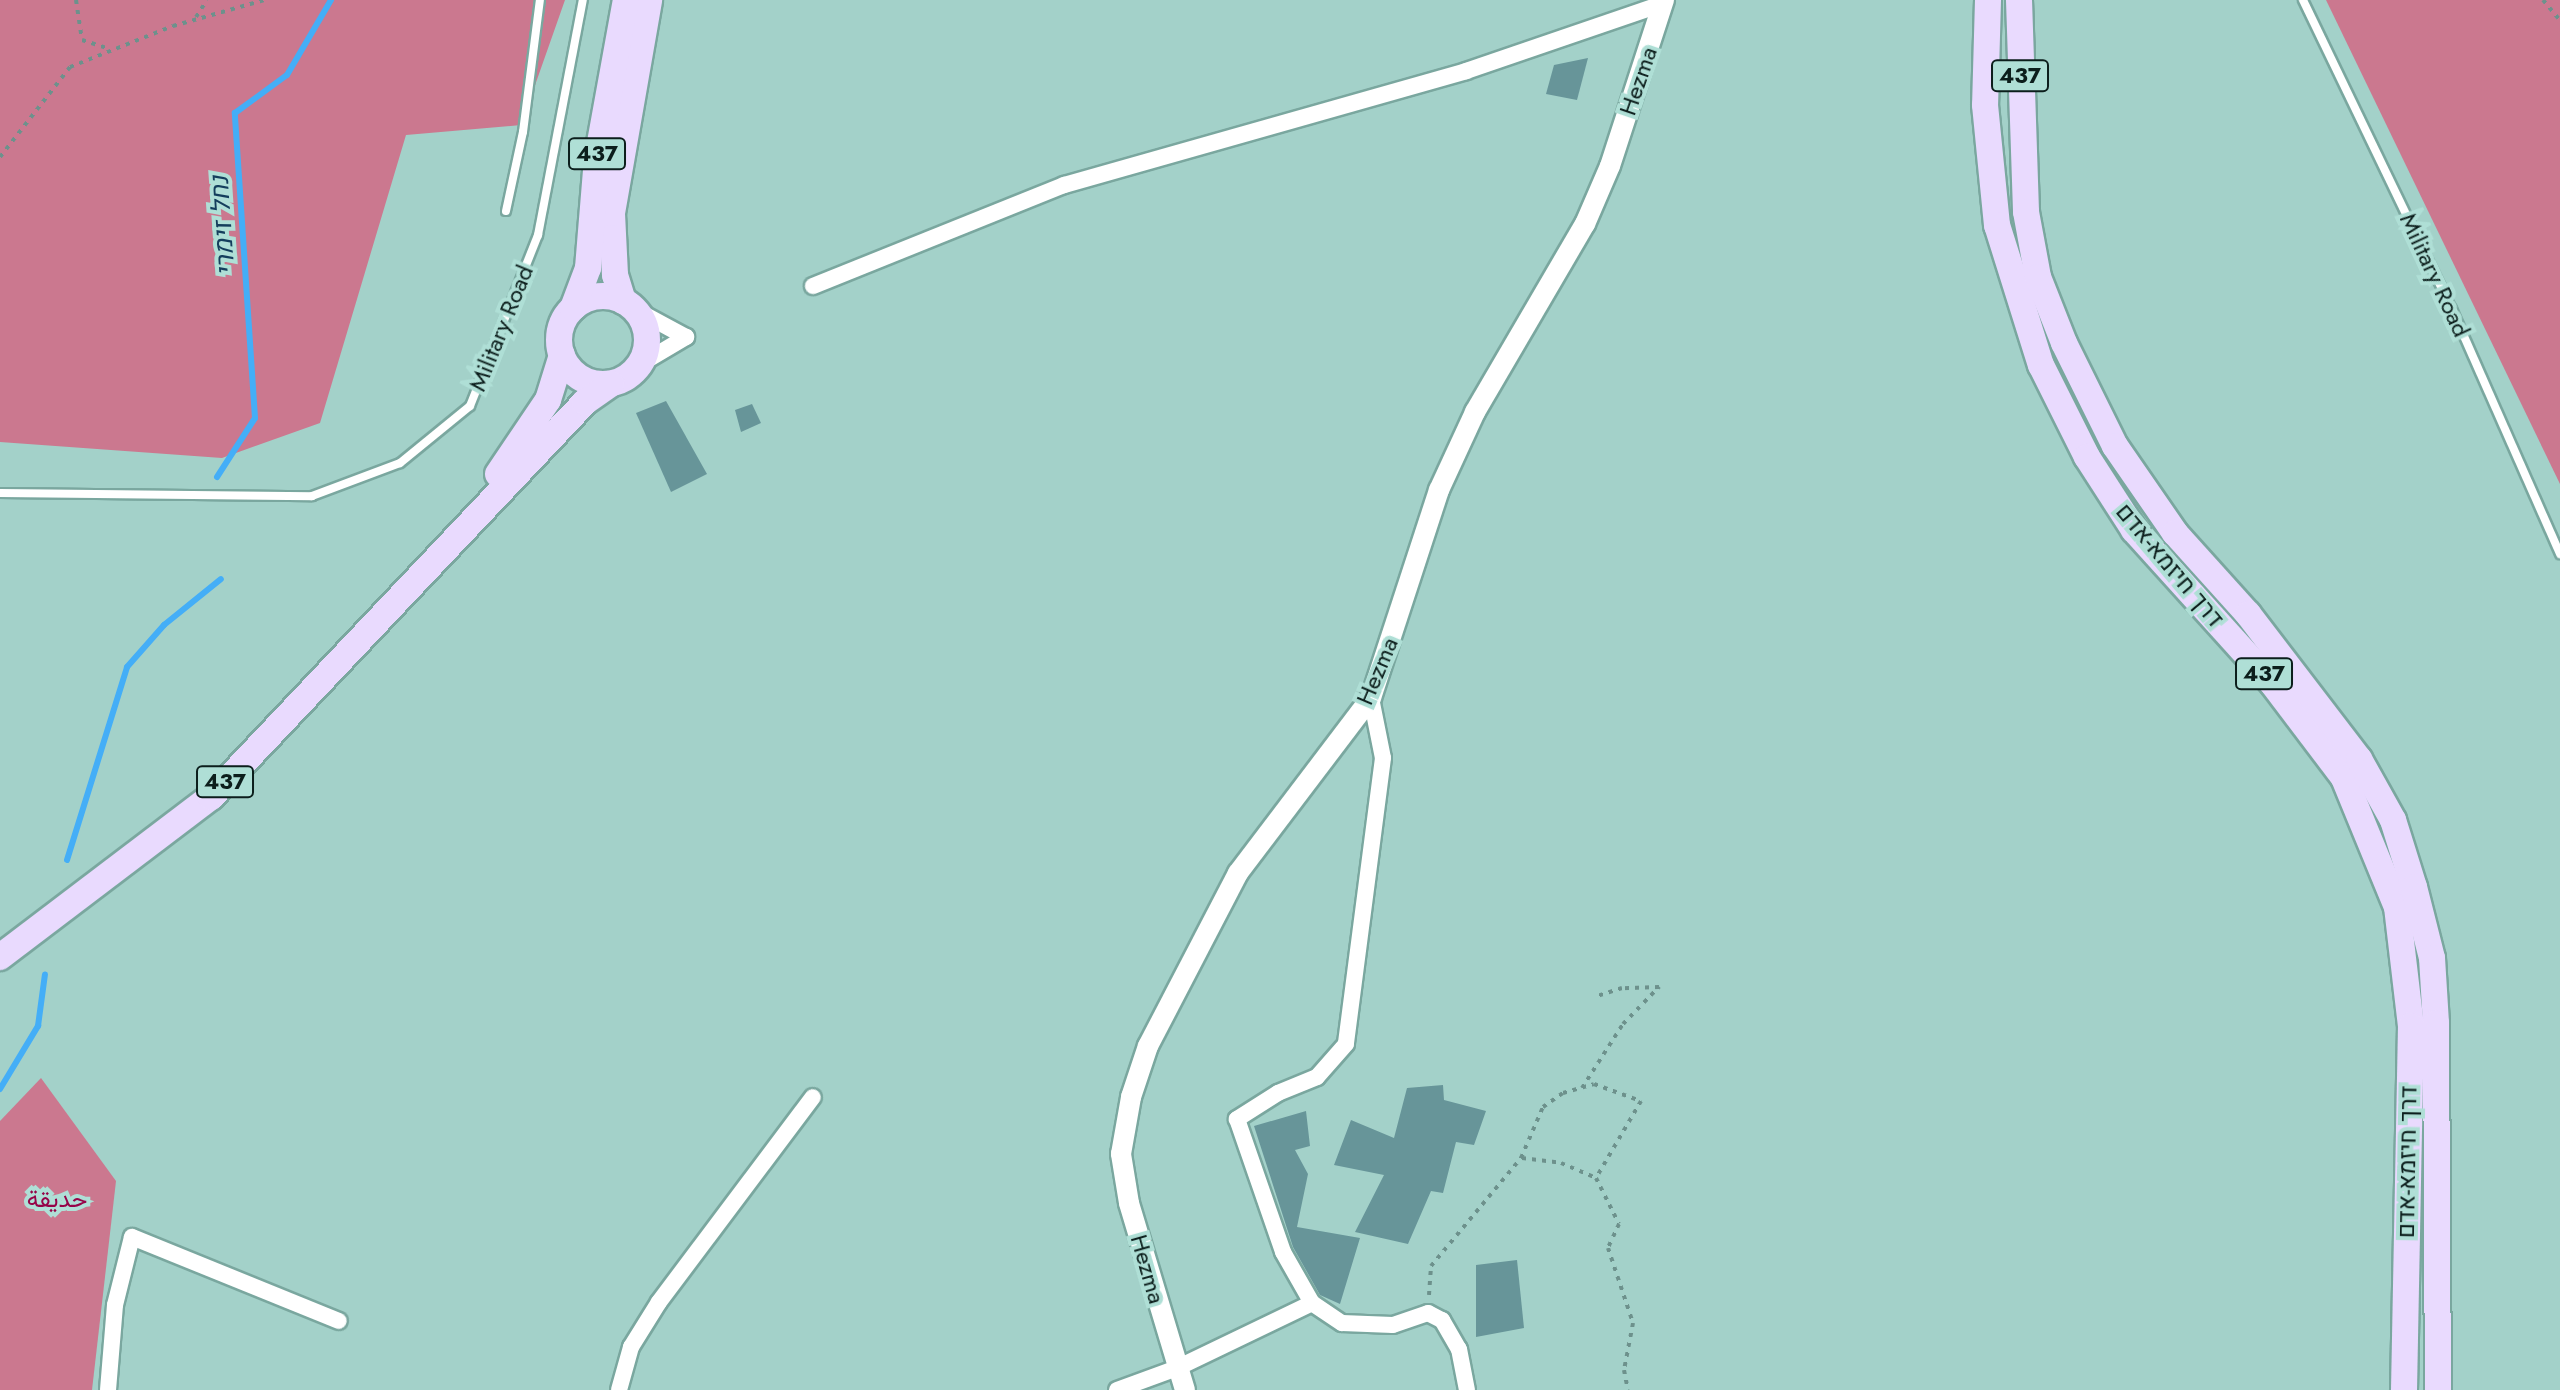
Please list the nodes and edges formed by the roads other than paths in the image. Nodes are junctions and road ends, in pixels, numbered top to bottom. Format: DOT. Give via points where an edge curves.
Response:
graph roads {
  1 [pos="540,0"];
  2 [pos="583,0"];
  3 [pos="626,0"];
  4 [pos="649,0"];
  5 [pos="1988,0"];
  6 [pos="2019,0"];
  7 [pos="2303,0"];
  8 [pos="1661,3"];
  9 [pos="1634,5"];
  10 [pos="506,211"];
  11 [pos="813,286"];
  12 [pos="630,306"];
  13 [pos="573,308"];
  14 [pos="562,355"];
  15 [pos="639,365"];
  16 [pos="611,384"];
  17 [pos="0,493"];
  18 [pos="2560,554"];
  19 [pos="421,575"];
  20 [pos="1371,698"];
  21 [pos="0,957"];
  22 [pos="813,1097"];
  23 [pos="1312,1303"];
  24 [pos="339,1321"];
  25 [pos="1177,1368"];
  26 [pos="108,1390"];
  27 [pos="619,1390"];
  28 [pos="1117,1390"];
  29 [pos="1185,1390"];
  30 [pos="1467,1390"];
  31 [pos="2404,1390"];
  32 [pos="2438,1390"];
  1 -- 10 [label="lane" via="523,132"];
  2 -- 17 [label="lane, Military Road" via="538,235 470,406 400,463 312,496"];
  3 -- 13 [label="main road, 437" via="597,159 588,268"];
  4 -- 12 [label="main road, 437" via="612,213 615,275"];
  5 -- 31 [label="main road, דרך חיזמא-אדם / 437" via="1985,105 1997,225 2041,365 2087,457 2134,530 2283,695 2344,778 2397,907 2411,1026"];
  6 -- 32 [label="main road, דרך חיזמא-אדם / 437" via="2026,212 2038,277 2064,343 2115,446 2175,533 2248,614 2359,759 2393,820 2414,887 2432,958 2436,1023"];
  7 -- 18 [label="lane, Military Road" via="2452,309"];
  8 -- 9 [label="street"];
  8 -- 20 [label="street, Hezma" via="1650,53 1585,224 1475,412 1439,490"];
  9 -- 11 [label="street" via="1466,71 1064,185"];
  12 -- 13 [label="main road" via="598,296"];
  12 -- 15 [label="main road" via="647,337"];
  12 -- 15 [label="street" via="686,337"];
  13 -- 14 [label="main road" via="560,330"];
  14 -- 16 [label="main road" via="581,378"];
  14 -- 19 [label="main road, 437" via="534,426"];
  15 -- 16 [label="main road"];
  16 -- 19 [label="main road, 437" via="585,402"];
  19 -- 21 [label="main road, 437" via="211,797"];
  20 -- 23 [label="street" via="1383,758 1346,1044 1317,1077 1237,1119 1283,1252"];
  20 -- 25 [label="street, Hezma" via="1238,873 1148,1046 1131,1097 1121,1154 1129,1203"];
  22 -- 27 [label="street" via="659,1302 631,1347"];
  23 -- 25 [label="street"];
  23 -- 30 [label="street" via="1342,1323 1393,1325 1428,1313 1442,1320 1459,1349"];
  24 -- 26 [label="street" via="132,1237 115,1305"];
  25 -- 28 [label="street"];
  25 -- 29 [label="street, Hezma"];
}
